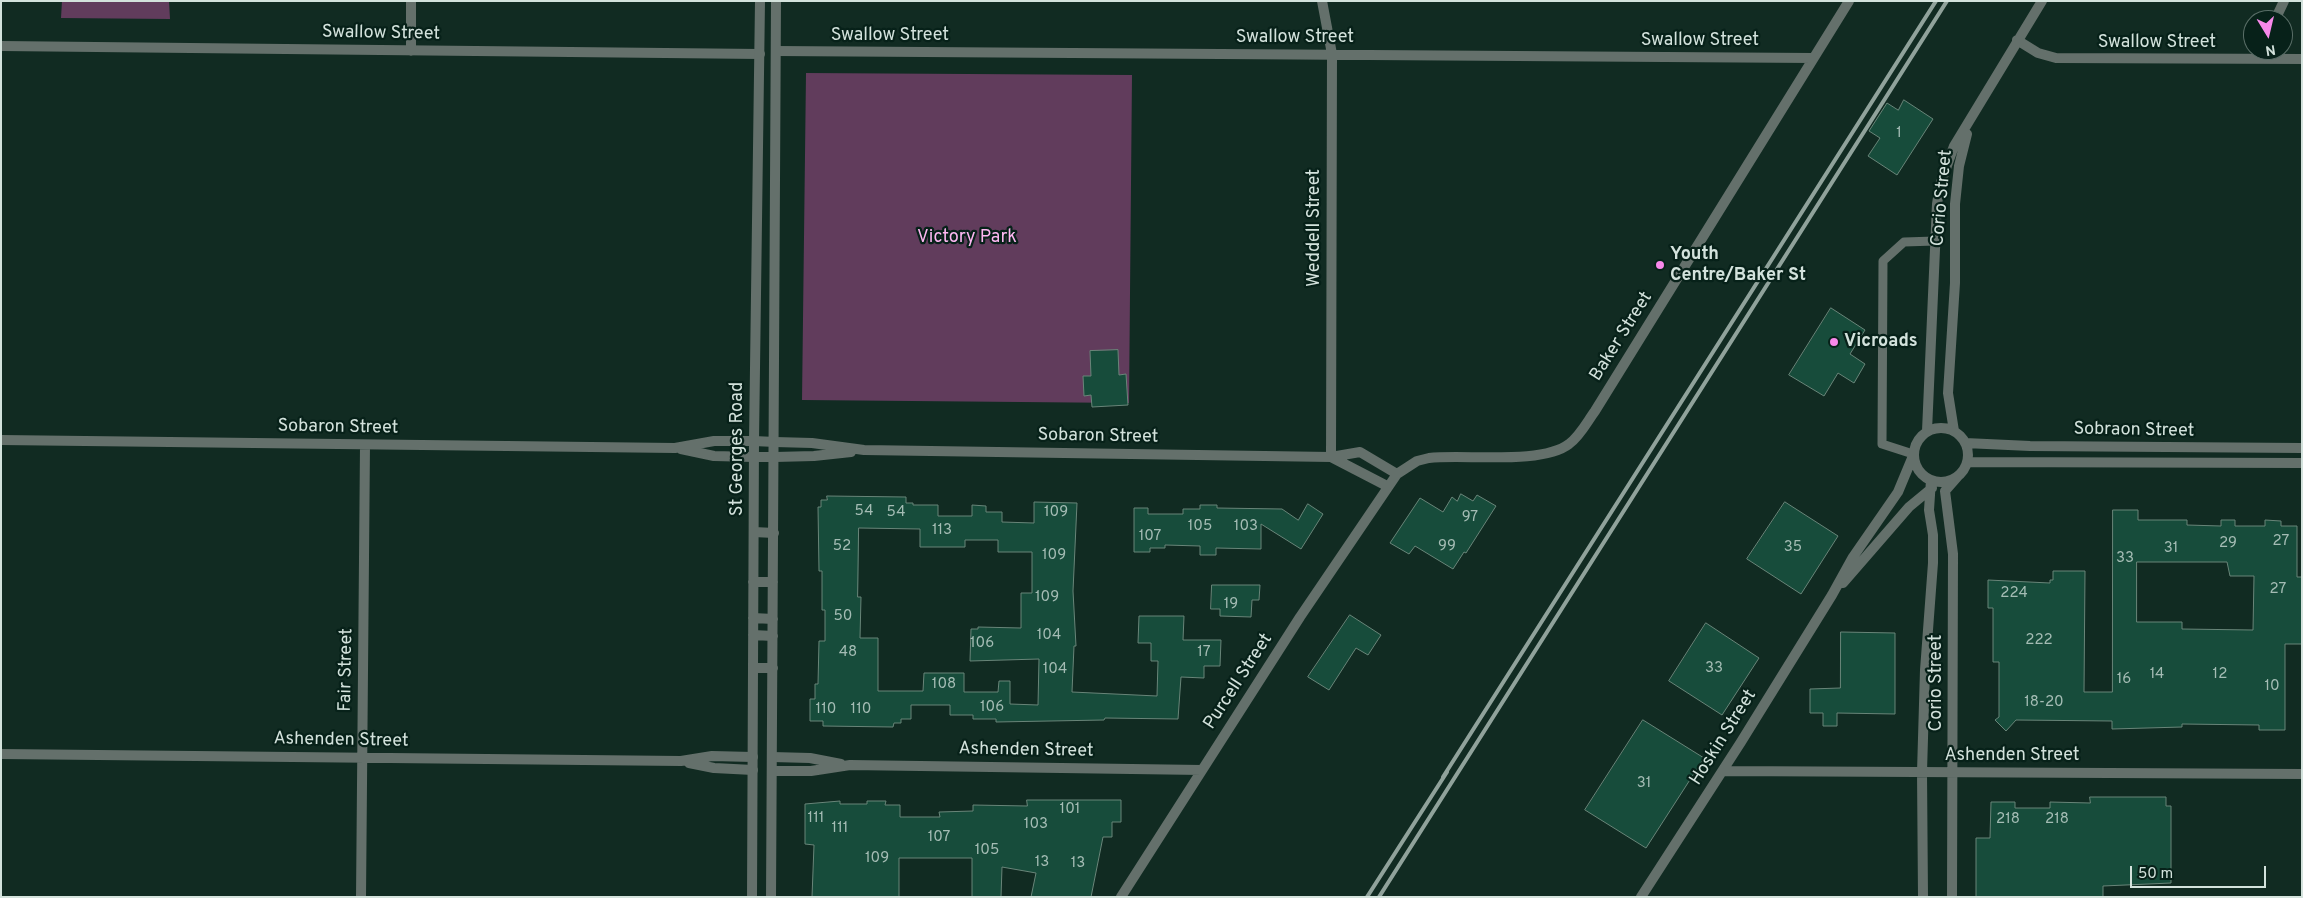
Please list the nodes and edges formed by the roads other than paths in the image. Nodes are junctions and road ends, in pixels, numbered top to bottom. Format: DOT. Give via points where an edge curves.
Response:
graph roads {
  1 [pos="411,1"];
  2 [pos="760,1"];
  3 [pos="776,1"];
  4 [pos="1322,1"];
  5 [pos="1849,1"];
  6 [pos="2042,1"];
  7 [pos="2017,40"];
  8 [pos="1,46"];
  9 [pos="411,51"];
  10 [pos="776,52"];
  11 [pos="760,54"];
  12 [pos="1332,54"];
  13 [pos="2243,55"];
  14 [pos="1813,58"];
  15 [pos="1974,114"];
  16 [pos="759,124"];
  17 [pos="775,124"];
  18 [pos="758,135"];
  19 [pos="775,136"];
  20 [pos="758,181"];
  21 [pos="775,181"];
  22 [pos="757,227"];
  23 [pos="775,228"];
  24 [pos="1936,241"];
  25 [pos="756,274"];
  26 [pos="775,274"];
  27 [pos="755,356"];
  28 [pos="775,356"];
  29 [pos="1927,431"];
  30 [pos="1954,431"];
  31 [pos="1,440"];
  32 [pos="754,441"];
  33 [pos="775,442"];
  34 [pos="1966,443"];
  35 [pos="365,444"];
  36 [pos="675,448"];
  37 [pos="2302,448"];
  38 [pos="864,450"];
  39 [pos="1913,455"];
  40 [pos="754,457"];
  41 [pos="775,457"];
  42 [pos="1331,457"];
  43 [pos="1967,462"];
  44 [pos="2302,463"];
  45 [pos="1397,474"];
  46 [pos="1959,475"];
  47 [pos="1934,484"];
  48 [pos="1387,486"];
  49 [pos="754,532"];
  50 [pos="774,533"];
  51 [pos="753,582"];
  52 [pos="773,582"];
  53 [pos="1832,595"];
  54 [pos="753,618"];
  55 [pos="773,619"];
  56 [pos="753,635"];
  57 [pos="773,636"];
  58 [pos="753,673"];
  59 [pos="773,673"];
  60 [pos="753,694"];
  61 [pos="772,694"];
  62 [pos="1,754"];
  63 [pos="753,757"];
  64 [pos="772,757"];
  65 [pos="362,758"];
  66 [pos="681,761"];
  67 [pos="850,765"];
  68 [pos="753,770"];
  69 [pos="1202,770"];
  70 [pos="772,771"];
  71 [pos="1723,771"];
  72 [pos="1922,772"];
  73 [pos="1954,772"];
  74 [pos="2302,774"];
  75 [pos="752,873"];
  76 [pos="771,874"];
  77 [pos="361,897"];
  78 [pos="752,897"];
  79 [pos="771,897"];
  80 [pos="1122,897"];
  81 [pos="1641,897"];
  82 [pos="1923,897"];
  83 [pos="1952,897"];
  1 -- 9 [label="street"];
  2 -- 11 [label="street, St Georges Road"];
  3 -- 10 [label="street, St Georges Road"];
  4 -- 12 [label="street, Weddell Street"];
  5 -- 14 [label="street, Baker Street"];
  6 -- 7 [label="street"];
  7 -- 13 [label="street, Swallow Street" via="2038,53 2056,58"];
  7 -- 15 [label="street"];
  8 -- 9 [label="street, Swallow Street"];
  9 -- 11 [label="street, Swallow Street"];
  10 -- 11 [label="street, Swallow Street"];
  10 -- 12 [label="street, Swallow Street"];
  10 -- 17 [label="street, St Georges Road"];
  11 -- 16 [label="street, St Georges Road"];
  12 -- 14 [label="street, Swallow Street"];
  12 -- 42 [label="street, Weddell Street"];
  14 -- 45 [label="street, Baker Street" via="1595,411 1568,445 1555,451 1519,456 1429,458"];
  15 -- 24 [label="street, Corio Street" via="1954,146 1940,185"];
  15 -- 30 [label="street, Corio Street" via="1962,149 1955,204 1955,283 1948,393"];
  16 -- 17 [label="street"];
  16 -- 18 [label="street, St Georges Road"];
  17 -- 19 [label="street, St Georges Road"];
  18 -- 19 [label="street"];
  18 -- 20 [label="street, St Georges Road"];
  19 -- 21 [label="street, St Georges Road"];
  20 -- 21 [label="street"];
  20 -- 22 [label="street, St Georges Road"];
  21 -- 23 [label="street, St Georges Road"];
  22 -- 23 [label="street"];
  22 -- 25 [label="street, St Georges Road"];
  23 -- 26 [label="street, St Georges Road"];
  24 -- 29 [label="street, Corio Street"];
  24 -- 39 [label="lane" via="1904,242 1883,262 1882,444"];
  25 -- 26 [label="street"];
  25 -- 27 [label="street, St Georges Road"];
  26 -- 28 [label="street, St Georges Road"];
  27 -- 28 [label="street"];
  27 -- 32 [label="street, St Georges Road"];
  28 -- 33 [label="street, St Georges Road"];
  29 -- 30 [label="street" via="1942,427"];
  29 -- 39 [label="street" via="1917,440"];
  30 -- 34 [label="street"];
  31 -- 35 [label="street, Sobaron Street"];
  32 -- 33 [label="street, Sobaron Street"];
  32 -- 36 [label="street, Sobaron Street" via="714,440"];
  32 -- 40 [label="street, St Georges Road"];
  33 -- 38 [label="street, Sobaron Street"];
  33 -- 41 [label="street, St Georges Road"];
  34 -- 37 [label="street, Sobraon Street"];
  34 -- 43 [label="street"];
  35 -- 36 [label="street, Sobaron Street"];
  35 -- 65 [label="street, Fair Street"];
  36 -- 40 [label="street, Sobaron Street" via="714,456"];
  38 -- 41 [label="street, Sobaron Street"];
  38 -- 42 [label="street, Sobaron Street"];
  39 -- 47 [label="street" via="1915,466"];
  39 -- 53 [label="street, Hoskin Street" via="1898,492 1853,557"];
  40 -- 41 [label="street, Sobaron Street"];
  40 -- 49 [label="street, St Georges Road"];
  41 -- 50 [label="street, St Georges Road"];
  42 -- 45 [label="street, Sobaron Street" via="1360,452"];
  42 -- 48 [label="street, Sobaron Street"];
  43 -- 44 [label="street, Sobraon Street"];
  43 -- 46 [label="street"];
  45 -- 48 [label="street, Baker Street"];
  46 -- 47 [label="street"];
  46 -- 73 [label="street, Corio Street" via="1945,491 1952,554"];
  47 -- 53 [label="street, Hoskin Street" via="1909,507"];
  47 -- 72 [label="street, Corio Street" via="1928,510 1933,535 1933,563 1924,670"];
  48 -- 69 [label="street, Purcell Street"];
  49 -- 50 [label="street"];
  49 -- 51 [label="street, St Georges Road"];
  50 -- 52 [label="street, St Georges Road"];
  51 -- 52 [label="street"];
  51 -- 54 [label="street, St Georges Road"];
  52 -- 55 [label="street, St Georges Road"];
  53 -- 71 [label="street, Hoskin Street"];
  54 -- 55 [label="street"];
  54 -- 56 [label="street, St Georges Road"];
  55 -- 57 [label="street, St Georges Road"];
  56 -- 57 [label="street"];
  56 -- 58 [label="street, St Georges Road"];
  57 -- 59 [label="street, St Georges Road"];
  58 -- 59 [label="street"];
  58 -- 60 [label="street, St Georges Road"];
  59 -- 61 [label="street, St Georges Road"];
  60 -- 61 [label="street"];
  60 -- 63 [label="street, St Georges Road"];
  61 -- 64 [label="street, St Georges Road"];
  62 -- 65 [label="street, Ashenden Street"];
  63 -- 64 [label="street, Ashenden Street"];
  63 -- 66 [label="street, Ashenden Street" via="712,756"];
  63 -- 68 [label="street, St Georges Road"];
  64 -- 67 [label="street, Ashenden Street" via="810,758"];
  64 -- 70 [label="street, St Georges Road"];
  65 -- 66 [label="street, Ashenden Street"];
  65 -- 77 [label="street, Fair Street"];
  66 -- 68 [label="street, Ashenden Street" via="714,768"];
  67 -- 69 [label="street, Ashenden Street"];
  67 -- 70 [label="street, Ashenden Street" via="811,771"];
  68 -- 70 [label="street, Ashenden Street"];
  68 -- 75 [label="street, St Georges Road"];
  69 -- 80 [label="street, Purcell Street"];
  70 -- 76 [label="street, St Georges Road"];
  71 -- 72 [label="street, Ashenden Street"];
  71 -- 81 [label="street, Hoskin Street"];
  72 -- 73 [label="street, Ashenden Street"];
  72 -- 82 [label="street, Corio Street"];
  73 -- 74 [label="street, Ashenden Street"];
  73 -- 83 [label="street, Corio Street"];
  75 -- 76 [label="street"];
  75 -- 78 [label="street, St Georges Road"];
  76 -- 79 [label="street, St Georges Road"];
}
